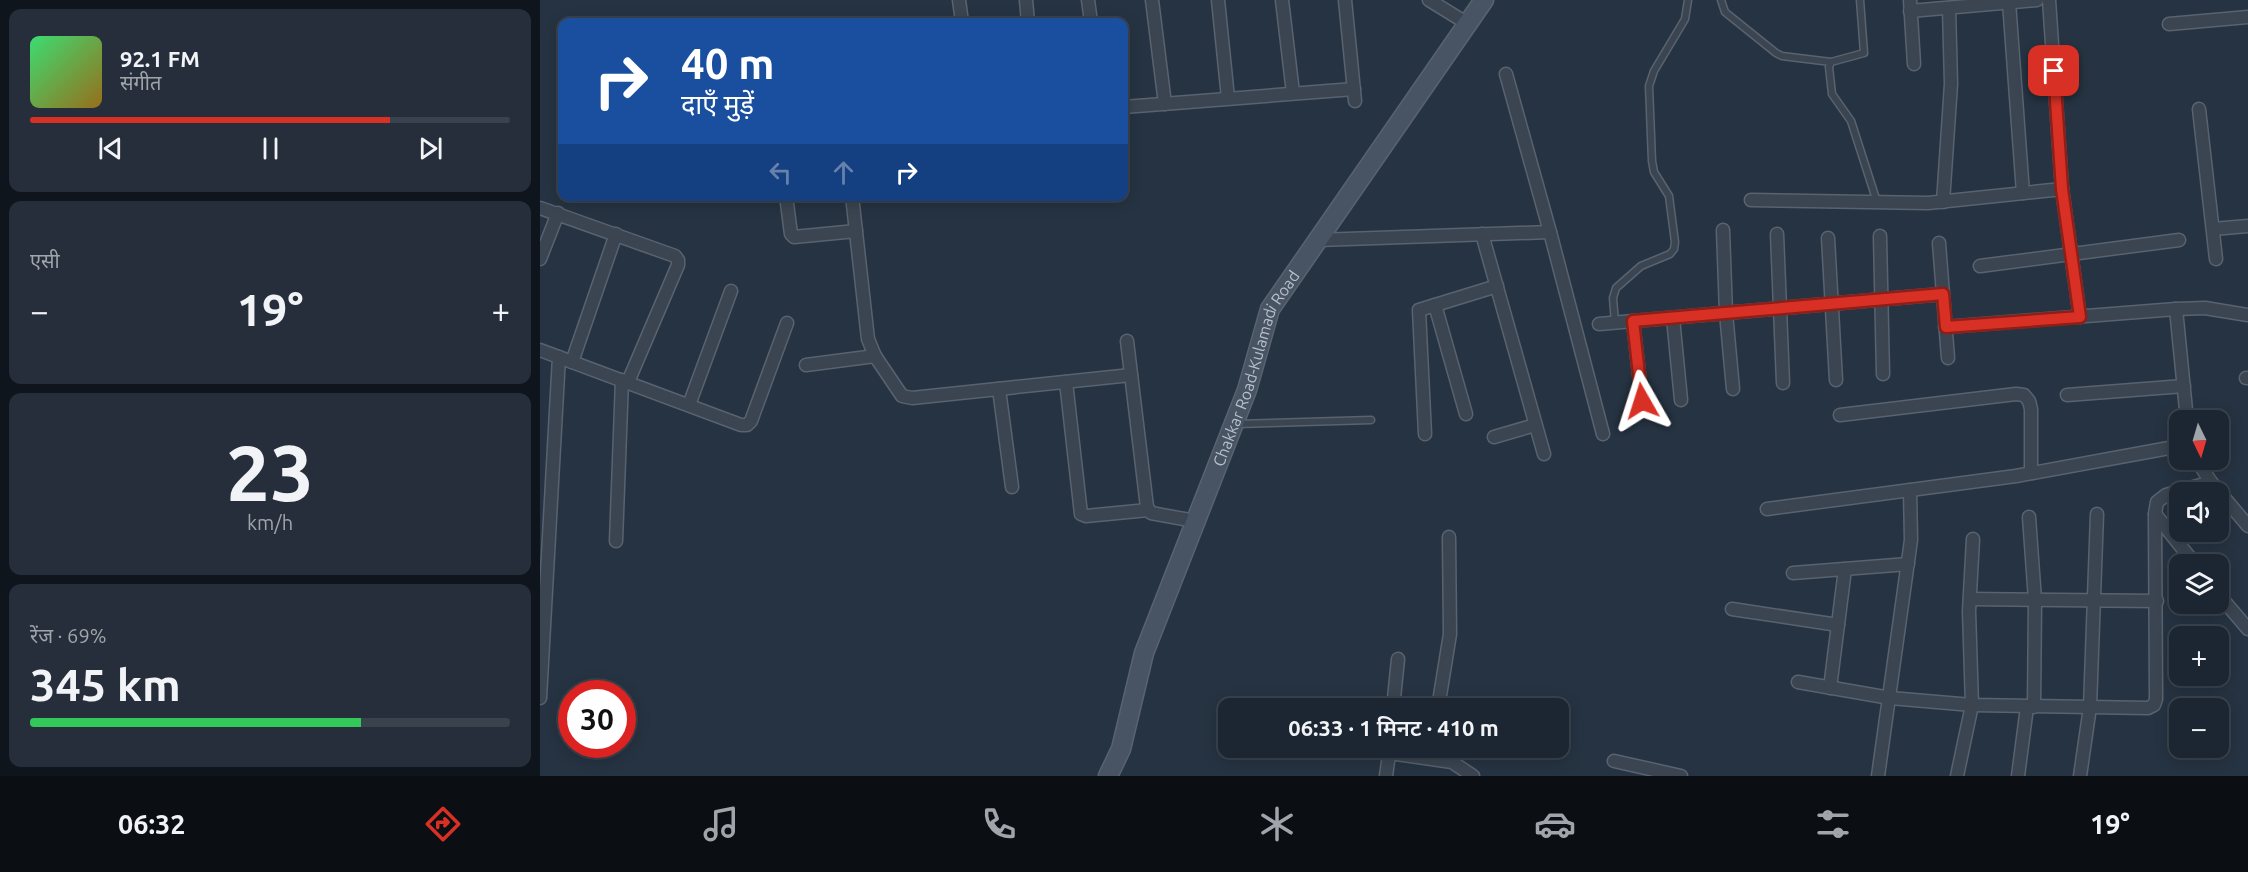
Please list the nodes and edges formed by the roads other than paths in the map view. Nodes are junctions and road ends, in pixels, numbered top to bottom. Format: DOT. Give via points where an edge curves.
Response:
graph roads {
  1 [pos="959,0"];
  2 [pos="1026,0"];
  3 [pos="1088,0"];
  4 [pos="1152,0"];
  5 [pos="1218,0"];
  6 [pos="1282,0"];
  7 [pos="1345,0"];
  8 [pos="1429,0"];
  9 [pos="1484,0"];
  10 [pos="1688,0"];
  11 [pos="1721,0"];
  12 [pos="1860,0"];
  13 [pos="2037,0"];
  14 [pos="2049,0"];
  15 [pos="1975,2"];
  16 [pos="2009,2"];
  17 [pos="1910,5"];
  18 [pos="1949,8"];
  19 [pos="2248,17"];
  20 [pos="961,18"];
  21 [pos="1028,18"];
  22 [pos="1090,18"];
  23 [pos="1468,24"];
  24 [pos="2169,24"];
  25 [pos="1831,62"];
  26 [pos="1914,64"];
  27 [pos="1506,74"];
  28 [pos="1293,93"];
  29 [pos="1228,99"];
  30 [pos="1165,104"];
  31 [pos="1128,107"];
  32 [pos="2199,109"];
  33 [pos="2062,189"];
  34 [pos="2023,193"];
  35 [pos="1751,200"];
  36 [pos="787,201"];
  37 [pos="853,201"];
  38 [pos="1943,202"];
  39 [pos="1877,203"];
  40 [pos="540,208"];
  41 [pos="558,213"];
  42 [pos="2248,226"];
  43 [pos="2213,229"];
  44 [pos="1723,230"];
  45 [pos="856,231"];
  46 [pos="1550,232"];
  47 [pos="616,234"];
  48 [pos="1482,234"];
  49 [pos="1778,234"];
  50 [pos="1880,236"];
  51 [pos="1828,238"];
  52 [pos="1318,240"];
  53 [pos="2179,240"];
  54 [pos="1939,243"];
  55 [pos="2071,253"];
  56 [pos="540,258"];
  57 [pos="2217,259"];
  58 [pos="1980,266"];
  59 [pos="1497,286"];
  60 [pos="731,291"];
  61 [pos="1943,294"];
  62 [pos="1883,300"];
  63 [pos="1435,304"];
  64 [pos="1832,304"];
  65 [pos="1780,308"];
  66 [pos="2176,309"];
  67 [pos="1726,313"];
  68 [pos="2248,315"];
  69 [pos="2080,317"];
  70 [pos="1672,318"];
  71 [pos="1633,321"];
  72 [pos="787,323"];
  73 [pos="1615,323"];
  74 [pos="1599,324"];
  75 [pos="1946,327"];
  76 [pos="1127,341"];
  77 [pos="540,350"];
  78 [pos="875,356"];
  79 [pos="559,357"];
  80 [pos="1948,358"];
  81 [pos="572,362"];
  82 [pos="806,365"];
  83 [pos="1883,374"];
  84 [pos="1131,375"];
  85 [pos="1836,380"];
  86 [pos="625,381"];
  87 [pos="1066,382"];
  88 [pos="1784,383"];
  89 [pos="2184,386"];
  90 [pos="999,389"];
  91 [pos="1733,389"];
  92 [pos="2067,395"];
  93 [pos="1681,400"];
  94 [pos="1642,401"];
  95 [pos="689,405"];
  96 [pos="2186,410"];
  97 [pos="1466,414"];
  98 [pos="1840,415"];
  99 [pos="1371,420"];
  100 [pos="1233,425"];
  101 [pos="1535,425"];
  102 [pos="1425,434"];
  103 [pos="1603,434"];
  104 [pos="1494,437"];
  105 [pos="2169,448"];
  106 [pos="1544,454"];
  107 [pos="2203,470"];
  108 [pos="2031,473"];
  109 [pos="2211,482"];
  110 [pos="1012,487"];
  111 [pos="1910,490"];
  112 [pos="2169,494"];
  113 [pos="2229,503"];
  114 [pos="1767,509"];
  115 [pos="1148,510"];
  116 [pos="2097,514"];
  117 [pos="2155,514"];
  118 [pos="2029,518"];
  119 [pos="1195,522"];
  120 [pos="2248,526"];
  121 [pos="1449,537"];
  122 [pos="1973,539"];
  123 [pos="616,540"];
  124 [pos="2187,554"];
  125 [pos="1908,564"];
  126 [pos="1845,569"];
  127 [pos="1793,573"];
  128 [pos="1970,599"];
  129 [pos="2035,600"];
  130 [pos="2093,601"];
  131 [pos="2157,602"];
  132 [pos="2229,607"];
  133 [pos="1732,609"];
  134 [pos="1838,625"];
  135 [pos="2248,629"];
  136 [pos="1398,658"];
  137 [pos="1798,682"];
  138 [pos="1830,688"];
  139 [pos="540,698"];
  140 [pos="1394,698"];
  141 [pos="1440,698"];
  142 [pos="1890,698"];
  143 [pos="1972,705"];
  144 [pos="2031,707"];
  145 [pos="2090,707"];
  146 [pos="1388,758"];
  147 [pos="1443,758"];
  148 [pos="1614,761"];
  149 [pos="1109,774"];
  150 [pos="1386,776"];
  151 [pos="1473,776"];
  152 [pos="1681,776"];
  153 [pos="1878,776"];
  154 [pos="1957,776"];
  155 [pos="2018,776"];
  156 [pos="2080,776"];
  1 -- 20 [label="street"];
  2 -- 21 [label="street"];
  3 -- 22 [label="street"];
  4 -- 30 [label="street"];
  5 -- 29 [label="street"];
  6 -- 28 [label="street"];
  7 -- 28 [label="street" via="1355,95"];
  8 -- 23 [label="street"];
  9 -- 23 [label="street, Chakkar Road-Kulamadi Road"];
  10 -- 73 [label="lane" via="1685,19 1649,86 1652,161 1654,172 1669,196 1674,249 1641,266 1616,288"];
  11 -- 25 [label="lane" via="1725,12 1776,52"];
  12 -- 25 [label="lane" via="1864,53"];
  13 -- 16 [label="street"];
  14 -- 33 [label="street"];
  15 -- 16 [label="street"];
  15 -- 18 [label="street"];
  16 -- 34 [label="street"];
  17 -- 18 [label="street"];
  17 -- 26 [label="street"];
  18 -- 38 [label="street" via="1951,84"];
  19 -- 24 [label="street"];
  23 -- 52 [label="street, Chakkar Road-Kulamadi Road"];
  25 -- 39 [label="lane" via="1832,94 1851,121"];
  27 -- 46 [label="street"];
  28 -- 29 [label="street"];
  29 -- 30 [label="street"];
  30 -- 31 [label="street"];
  32 -- 43 [label="street"];
  33 -- 34 [label="street"];
  33 -- 55 [label="street"];
  34 -- 38 [label="street"];
  35 -- 39 [label="street"];
  36 -- 45 [label="street" via="794,237"];
  37 -- 45 [label="street"];
  38 -- 39 [label="street"];
  40 -- 41 [label="street"];
  41 -- 47 [label="street"];
  41 -- 56 [label="street"];
  42 -- 43 [label="street"];
  43 -- 57 [label="street"];
  44 -- 67 [label="street"];
  45 -- 78 [label="street" via="868,339"];
  46 -- 48 [label="street"];
  46 -- 103 [label="street"];
  47 -- 81 [label="street"];
  47 -- 86 [label="street" via="678,260"];
  48 -- 52 [label="street"];
  48 -- 59 [label="street"];
  49 -- 65 [label="street"];
  50 -- 62 [label="street"];
  51 -- 64 [label="street"];
  52 -- 100 [label="street, Chakkar Road-Kulamadi Road" via="1270,309"];
  53 -- 55 [label="street"];
  54 -- 61 [label="street"];
  55 -- 58 [label="street"];
  55 -- 69 [label="street"];
  59 -- 63 [label="street"];
  59 -- 101 [label="street"];
  60 -- 95 [label="street"];
  61 -- 62 [label="street"];
  61 -- 75 [label="street"];
  62 -- 64 [label="street"];
  62 -- 83 [label="street"];
  63 -- 97 [label="street"];
  63 -- 102 [label="street" via="1418,314"];
  64 -- 65 [label="street"];
  64 -- 85 [label="street"];
  65 -- 67 [label="street"];
  65 -- 88 [label="street"];
  66 -- 68 [label="street" via="2205,308"];
  66 -- 69 [label="street"];
  66 -- 89 [label="street"];
  67 -- 70 [label="street"];
  67 -- 91 [label="street"];
  69 -- 75 [label="street"];
  70 -- 71 [label="street"];
  70 -- 93 [label="street"];
  71 -- 73 [label="street"];
  71 -- 94 [label="street"];
  72 -- 95 [label="street" via="747,425"];
  73 -- 74 [label="street"];
  75 -- 80 [label="street"];
  76 -- 84 [label="street"];
  77 -- 79 [label="street"];
  78 -- 82 [label="street"];
  78 -- 90 [label="street" via="906,398"];
  79 -- 81 [label="street"];
  79 -- 139 [label="street"];
  81 -- 86 [label="street"];
  84 -- 87 [label="street"];
  84 -- 115 [label="street"];
  86 -- 95 [label="street"];
  86 -- 123 [label="street"];
  87 -- 90 [label="street"];
  87 -- 115 [label="street" via="1079,511 1086,516"];
  89 -- 92 [label="street"];
  89 -- 96 [label="street"];
  90 -- 110 [label="street"];
  98 -- 108 [label="street" via="2024,395 2031,409"];
  99 -- 100 [label="lane"];
  100 -- 119 [label="street, Chakkar Road-Kulamadi Road"];
  101 -- 104 [label="street"];
  101 -- 106 [label="street"];
  105 -- 108 [label="street"];
  107 -- 109 [label="street"];
  108 -- 111 [label="street"];
  111 -- 114 [label="street"];
  111 -- 125 [label="street" via="1912,531"];
  112 -- 117 [label="street" via="2157,502"];
  113 -- 120 [label="street"];
  115 -- 119 [label="street"];
  116 -- 130 [label="street"];
  117 -- 124 [label="street"];
  117 -- 131 [label="street"];
  118 -- 129 [label="street"];
  119 -- 149 [label="street, Chakkar Road-Kulamadi Road" via="1144,653 1121,749"];
  121 -- 141 [label="street" via="1450,634"];
  122 -- 128 [label="street"];
  125 -- 126 [label="street"];
  125 -- 142 [label="street"];
  126 -- 127 [label="street"];
  126 -- 134 [label="street"];
  128 -- 129 [label="street"];
  128 -- 143 [label="street"];
  129 -- 130 [label="street"];
  129 -- 144 [label="street"];
  130 -- 131 [label="street"];
  130 -- 145 [label="street"];
  131 -- 145 [label="street" via="2154,705"];
  132 -- 135 [label="street"];
  133 -- 134 [label="street"];
  134 -- 138 [label="street"];
  136 -- 140 [label="street"];
  137 -- 138 [label="street"];
  138 -- 142 [label="street"];
  142 -- 143 [label="street"];
  142 -- 153 [label="street"];
  143 -- 144 [label="street"];
  143 -- 154 [label="street"];
  144 -- 145 [label="street"];
  144 -- 155 [label="street"];
  145 -- 156 [label="street"];
  146 -- 150 [label="street"];
  147 -- 151 [label="street"];
  148 -- 152 [label="street"];
}
